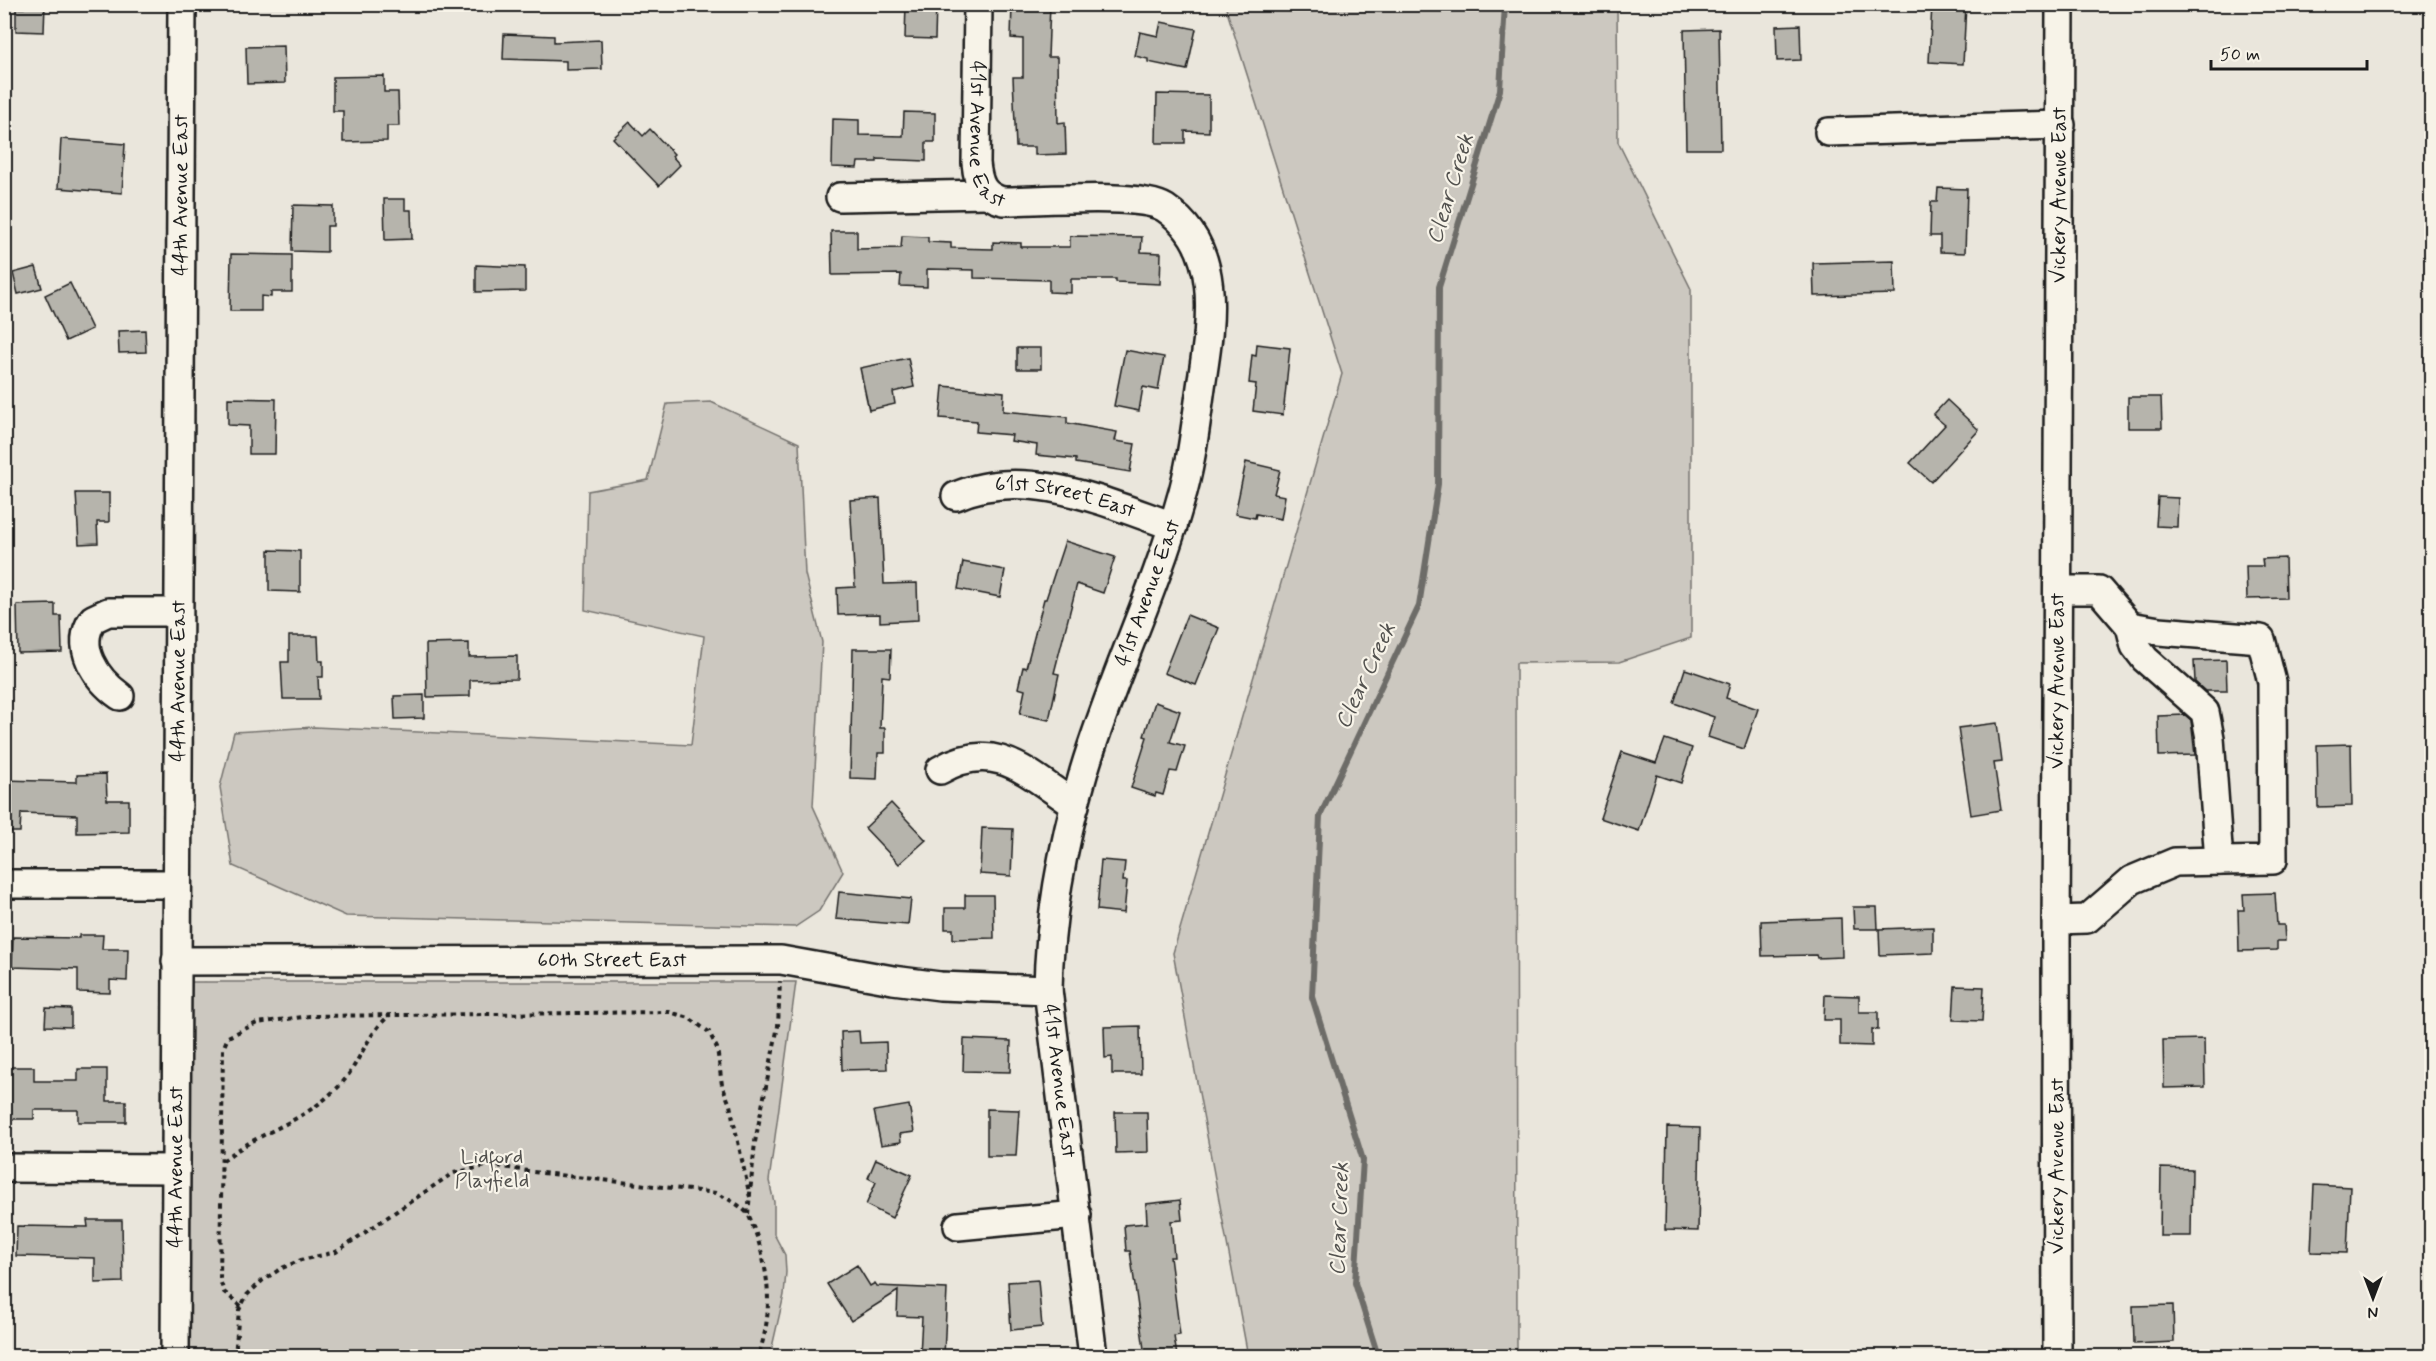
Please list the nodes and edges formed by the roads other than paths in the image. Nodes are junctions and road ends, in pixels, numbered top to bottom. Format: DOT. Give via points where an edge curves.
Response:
graph roads {
  1 [pos="182,4"];
  2 [pos="978,4"];
  3 [pos="2060,4"];
  4 [pos="2061,125"];
  5 [pos="1829,132"];
  6 [pos="986,194"];
  7 [pos="840,197"];
  8 [pos="956,496"];
  9 [pos="1173,526"];
  10 [pos="2058,590"];
  11 [pos="178,612"];
  12 [pos="2130,626"];
  13 [pos="120,696"];
  14 [pos="940,770"];
  15 [pos="1075,805"];
  16 [pos="2219,861"];
  17 [pos="4,884"];
  18 [pos="176,884"];
  19 [pos="2056,920"];
  20 [pos="176,961"];
  21 [pos="1048,990"];
  22 [pos="4,1168"];
  23 [pos="176,1169"];
  24 [pos="1077,1215"];
  25 [pos="958,1226"];
  26 [pos="175,1356"];
  27 [pos="1093,1356"];
  28 [pos="2058,1356"];
  1 -- 11 [label="street, 44th Avenue East"];
  2 -- 6 [label="street, 41st Avenue East" via="976,163 980,186"];
  3 -- 4 [label="street, Vickery Avenue East"];
  4 -- 5 [label="street"];
  4 -- 10 [label="street, Vickery Avenue East"];
  6 -- 7 [label="street"];
  6 -- 9 [label="street, 41st Avenue East" via="1003,201 1154,202 1169,211 1195,240 1208,279 1209,331 1188,469"];
  8 -- 9 [label="street, 61st Street East" via="990,485 1041,487 1080,494"];
  9 -- 15 [label="street, 41st Avenue East" via="1094,737"];
  10 -- 12 [label="street" via="2099,590"];
  10 -- 19 [label="street, Vickery Avenue East"];
  11 -- 13 [label="street" via="108,612 93,619 86,636 88,658 105,686"];
  11 -- 18 [label="street, 44th Avenue East"];
  12 -- 16 [label="street" via="2134,646 2145,659 2205,712"];
  12 -- 16 [label="street" via="2158,632 2261,639 2272,682 2273,860"];
  14 -- 15 [label="street" via="956,761 991,756 1007,761"];
  15 -- 21 [label="street, 41st Avenue East" via="1053,907"];
  16 -- 19 [label="street" via="2175,862 2132,880 2087,920"];
  17 -- 18 [label="street"];
  18 -- 20 [label="street, 44th Avenue East"];
  19 -- 28 [label="street, Vickery Avenue East"];
  20 -- 21 [label="street, 60th Street East" via="780,960 940,986"];
  20 -- 23 [label="street, 44th Avenue East"];
  21 -- 24 [label="street, 41st Avenue East"];
  22 -- 23 [label="street"];
  23 -- 26 [label="street, 44th Avenue East"];
  24 -- 25 [label="street"];
  24 -- 27 [label="street, 41st Avenue East"];
}
